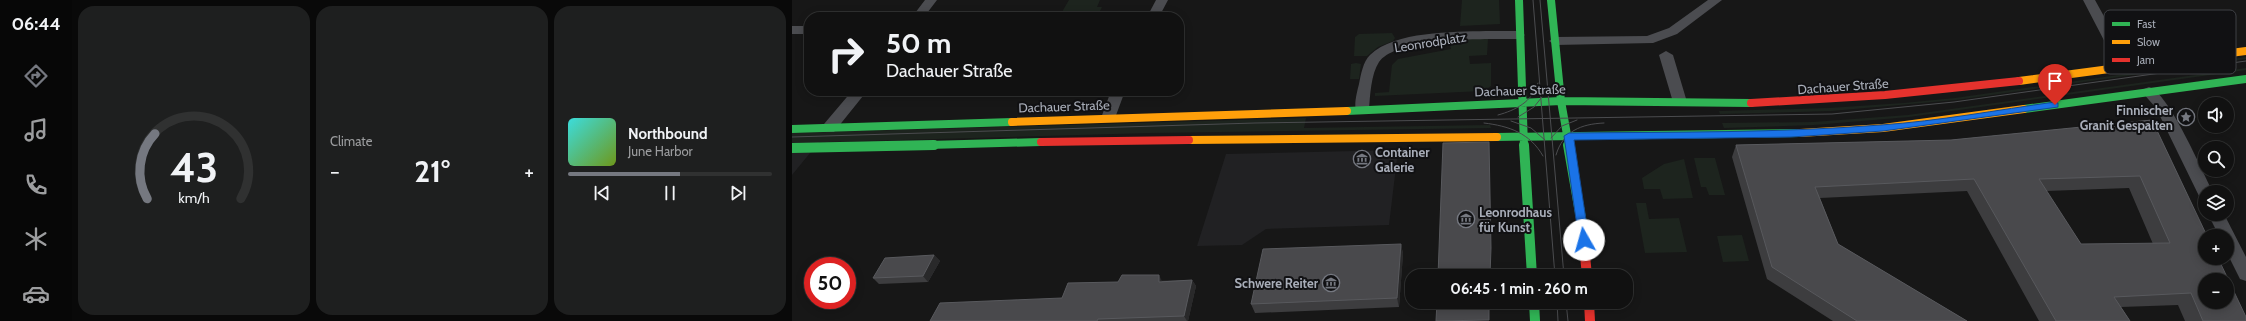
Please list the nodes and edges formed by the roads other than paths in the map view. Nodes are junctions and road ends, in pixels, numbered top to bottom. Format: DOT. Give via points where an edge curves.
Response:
graph roads {
  1 [pos="932,0"];
  2 [pos="1162,0"];
  3 [pos="1519,0"];
  4 [pos="1551,0"];
  5 [pos="1716,0"];
  6 [pos="2089,0"];
  7 [pos="922,12"];
  8 [pos="1156,12"];
  9 [pos="2104,28"];
  10 [pos="792,30"];
  11 [pos="804,30"];
  12 [pos="1519,35"];
  13 [pos="1648,40"];
  14 [pos="1556,42"];
  15 [pos="2246,51"];
  16 [pos="2236,52"];
  17 [pos="2104,71"];
  18 [pos="2246,79"];
  19 [pos="2149,92"];
  20 [pos="856,96"];
  21 [pos="1116,96"];
  22 [pos="1561,100"];
  23 [pos="1522,102"];
  24 [pos="1680,102"];
  25 [pos="1362,110"];
  26 [pos="1108,118"];
  27 [pos="829,128"];
  28 [pos="792,129"];
  29 [pos="1524,136"];
  30 [pos="1569,136"];
  31 [pos="792,148"];
  32 [pos="2202,185"];
  33 [pos="2220,221"];
  34 [pos="1532,269"];
  35 [pos="1586,269"];
  36 [pos="2246,274"];
  37 [pos="1534,309"];
  38 [pos="1589,309"];
  39 [pos="1535,321"];
  40 [pos="1590,321"];
  1 -- 7 [label="street"];
  2 -- 8 [label="street"];
  3 -- 12 [label="main road"];
  4 -- 14 [label="main road"];
  5 -- 13 [label="street" via="1673,31"];
  6 -- 9 [label="street"];
  10 -- 11 [label="street"];
  12 -- 23 [label="main road"];
  12 -- 25 [label="street, Leonrodplatz" via="1457,36 1403,43 1382,51 1373,60"];
  13 -- 14 [label="street"];
  13 -- 24 [label="street" via="1664,53"];
  14 -- 22 [label="main road"];
  15 -- 16 [label="main road, Dachauer Straße"];
  17 -- 24 [label="main road, Dachauer Straße" via="1947,91 1843,100 1733,104"];
  18 -- 19 [label="main road"];
  19 -- 30 [label="main road" via="1883,128 1791,134"];
  19 -- 32 [label="street" via="2162,106"];
  20 -- 27 [label="street"];
  21 -- 26 [label="street"];
  22 -- 23 [label="main road, Dachauer Straße"];
  22 -- 24 [label="main road, Dachauer Straße"];
  22 -- 30 [label="main road"];
  23 -- 25 [label="main road, Dachauer Straße"];
  23 -- 29 [label="main road"];
  25 -- 26 [label="main road, Dachauer Straße"];
  26 -- 27 [label="main road, Dachauer Straße"];
  27 -- 28 [label="main road, Dachauer Straße"];
  29 -- 30 [label="main road"];
  29 -- 31 [label="main road" via="1021,142"];
  29 -- 34 [label="main road"];
  30 -- 35 [label="main road"];
  33 -- 36 [label="street"];
  37 -- 39 [label="main road"];
  38 -- 40 [label="main road"];
}
